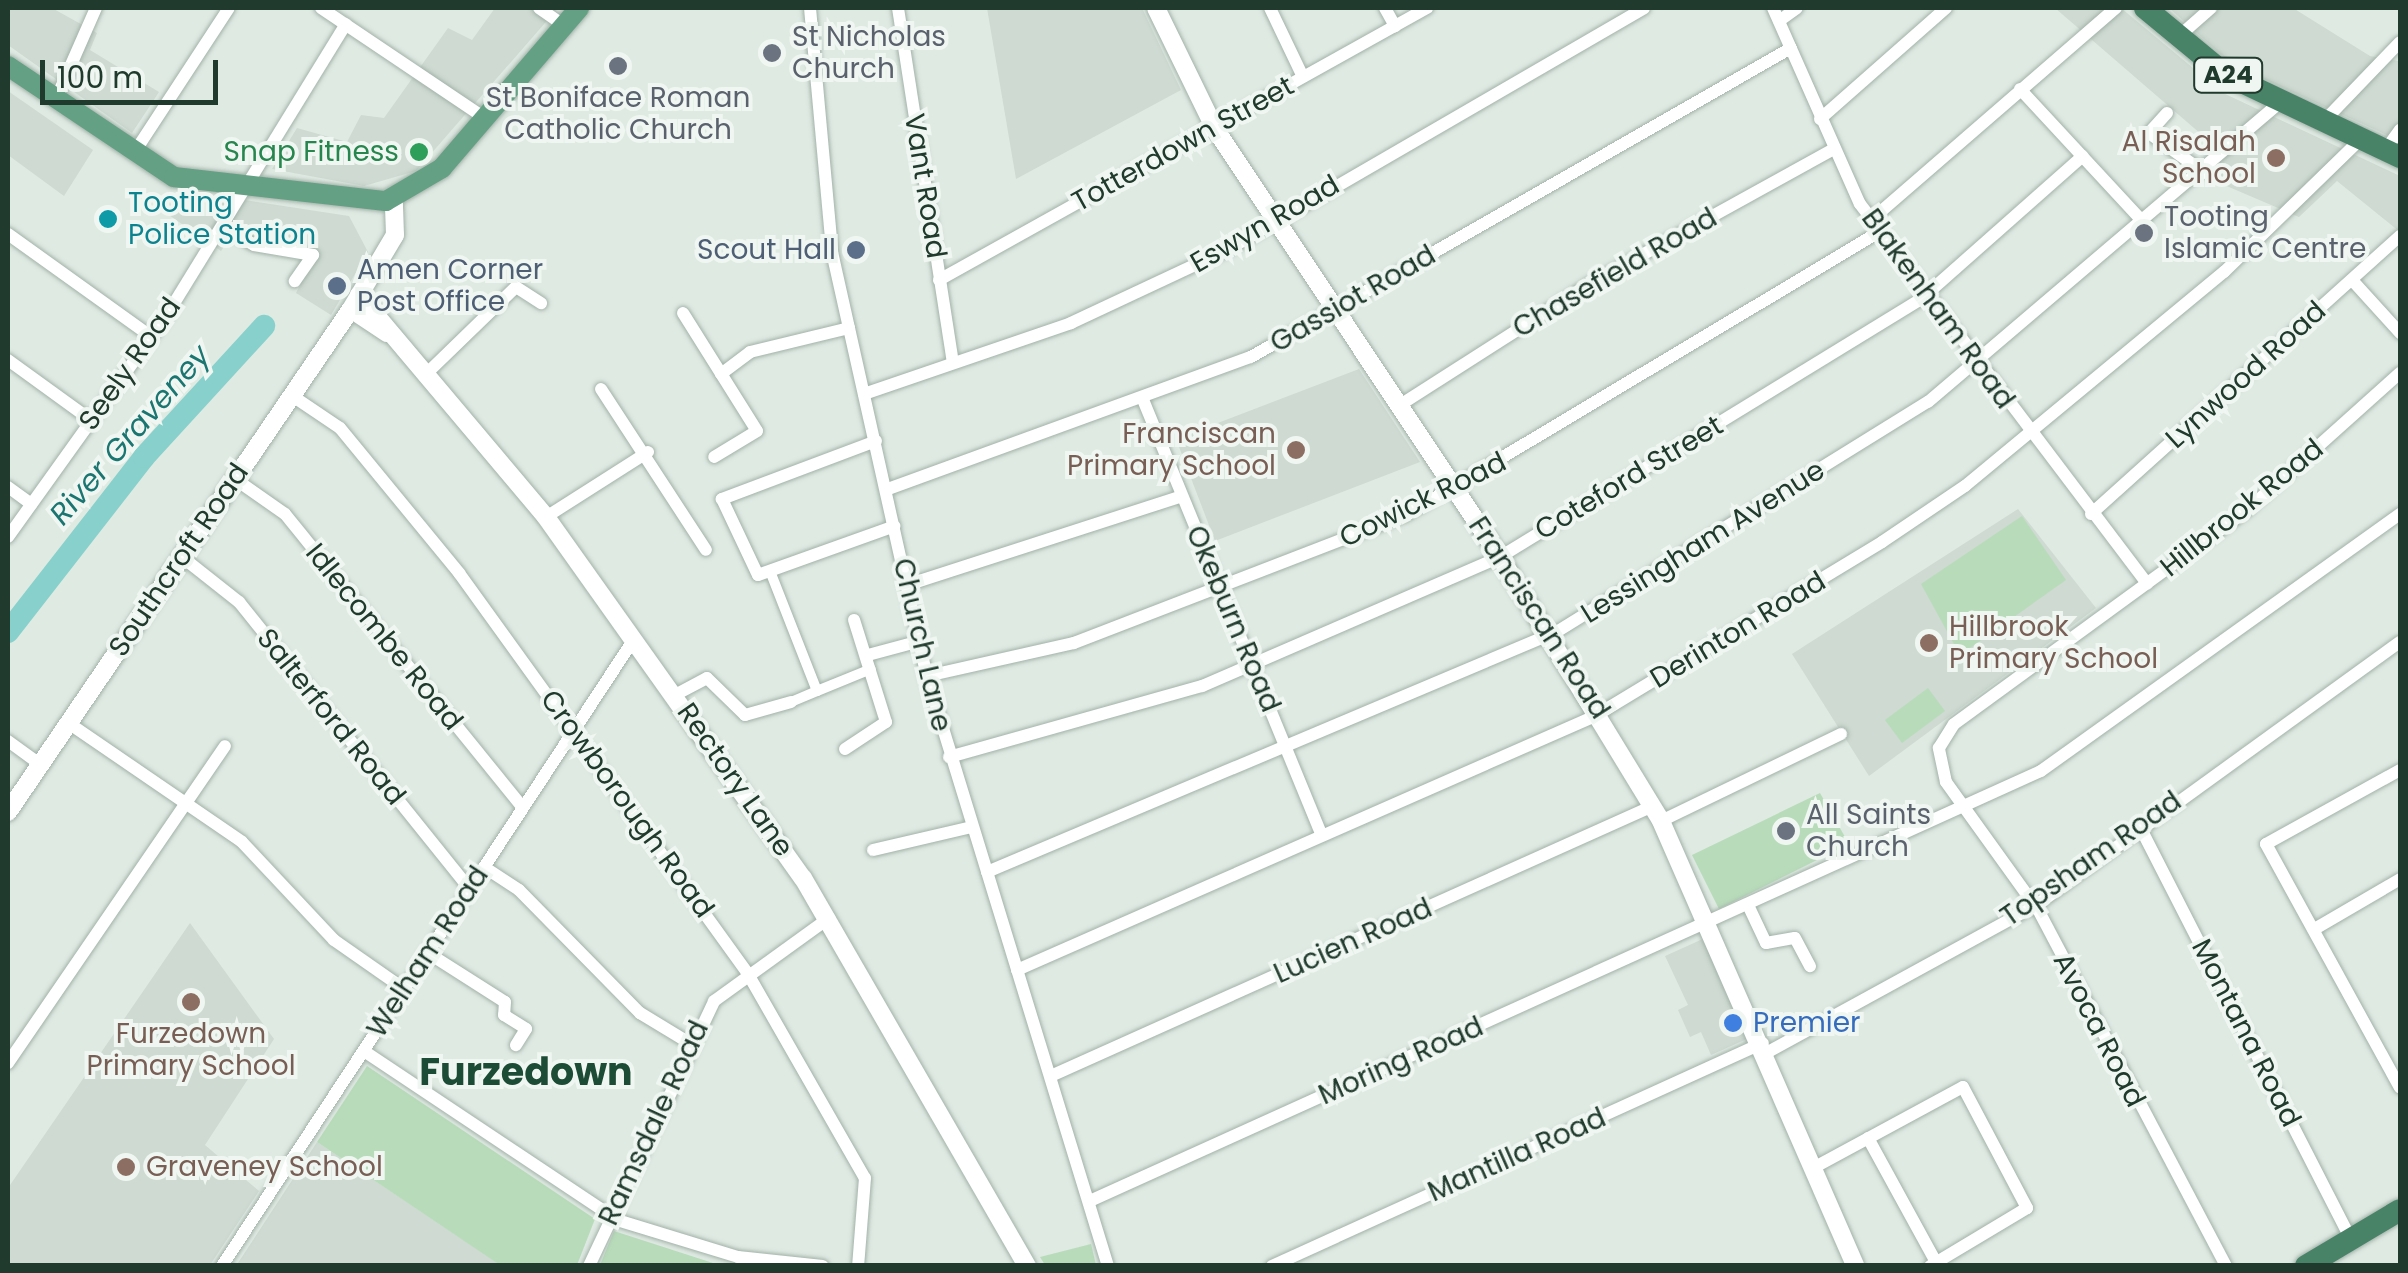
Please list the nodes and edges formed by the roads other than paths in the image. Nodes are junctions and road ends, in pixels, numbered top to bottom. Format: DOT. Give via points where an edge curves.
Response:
graph roads {
  1 [pos="96,8"];
  2 [pos="229,8"];
  3 [pos="321,8"];
  4 [pos="539,8"];
  5 [pos="579,8"];
  6 [pos="810,8"];
  7 [pos="898,8"];
  8 [pos="1156,8"];
  9 [pos="1270,8"];
  10 [pos="1385,8"];
  11 [pos="1427,8"];
  12 [pos="1644,8"];
  13 [pos="1797,8"];
  14 [pos="1946,8"];
  15 [pos="2116,8"];
  16 [pos="2145,8"];
  17 [pos="2211,8"];
  18 [pos="1776,14"];
  19 [pos="346,24"];
  20 [pos="564,25"];
  21 [pos="1394,26"];
  22 [pos="2178,38"];
  23 [pos="2400,42"];
  24 [pos="1791,48"];
  25 [pos="8,66"];
  26 [pos="1302,77"];
  27 [pos="2020,88"];
  28 [pos="56,98"];
  29 [pos="2281,102"];
  30 [pos="2167,113"];
  31 [pos="486,119"];
  32 [pos="1820,119"];
  33 [pos="2325,120"];
  34 [pos="1214,127"];
  35 [pos="2363,137"];
  36 [pos="2396,145"];
  37 [pos="1834,149"];
  38 [pos="134,153"];
  39 [pos="2083,156"];
  40 [pos="2205,172"];
  41 [pos="248,188"];
  42 [pos="394,199"];
  43 [pos="1274,217"];
  44 [pos="2145,224"];
  45 [pos="1875,226"];
  46 [pos="223,227"];
  47 [pos="8,234"];
  48 [pos="2400,236"];
  49 [pos="939,280"];
  50 [pos="2352,280"];
  51 [pos="295,282"];
  52 [pos="1927,295"];
  53 [pos="355,302"];
  54 [pos="541,303"];
  55 [pos="1336,308"];
  56 [pos="684,313"];
  57 [pos="849,328"];
  58 [pos="2400,333"];
  59 [pos="152,337"];
  60 [pos="8,360"];
  61 [pos="1979,362"];
  62 [pos="953,364"];
  63 [pos="2400,373"];
  64 [pos="721,374"];
  65 [pos="424,376"];
  66 [pos="601,389"];
  67 [pos="864,394"];
  68 [pos="292,395"];
  69 [pos="1144,402"];
  70 [pos="1400,405"];
  71 [pos="92,420"];
  72 [pos="2027,430"];
  73 [pos="876,441"];
  74 [pos="648,452"];
  75 [pos="714,457"];
  76 [pos="235,478"];
  77 [pos="8,487"];
  78 [pos="888,489"];
  79 [pos="1457,490"];
  80 [pos="1180,498"];
  81 [pos="31,504"];
  82 [pos="2091,514"];
  83 [pos="2400,514"];
  84 [pos="546,517"];
  85 [pos="895,526"];
  86 [pos="8,537"];
  87 [pos="706,550"];
  88 [pos="182,557"];
  89 [pos="1500,557"];
  90 [pos="770,571"];
  91 [pos="2146,584"];
  92 [pos="907,585"];
  93 [pos="1223,590"];
  94 [pos="854,620"];
  95 [pos="1550,635"];
  96 [pos="634,639"];
  97 [pos="920,641"];
  98 [pos="2400,642"];
  99 [pos="870,662"];
  100 [pos="1252,665"];
  101 [pos="927,676"];
  102 [pos="817,691"];
  103 [pos="675,695"];
  104 [pos="791,702"];
  105 [pos="1600,714"];
  106 [pos="67,722"];
  107 [pos="573,728"];
  108 [pos="1841,734"];
  109 [pos="8,741"];
  110 [pos="225,746"];
  111 [pos="1288,748"];
  112 [pos="844,749"];
  113 [pos="949,757"];
  114 [pos="40,765"];
  115 [pos="2400,770"];
  116 [pos="1960,801"];
  117 [pos="186,803"];
  118 [pos="522,808"];
  119 [pos="8,812"];
  120 [pos="1657,813"];
  121 [pos="2140,827"];
  122 [pos="972,828"];
  123 [pos="1322,835"];
  124 [pos="873,850"];
  125 [pos="484,868"];
  126 [pos="987,872"];
  127 [pos="2400,879"];
  128 [pos="470,888"];
  129 [pos="1748,905"];
  130 [pos="2035,906"];
  131 [pos="828,918"];
  132 [pos="1718,919"];
  133 [pos="2318,927"];
  134 [pos="428,953"];
  135 [pos="1810,966"];
  136 [pos="1017,970"];
  137 [pos="748,974"];
  138 [pos="404,989"];
  139 [pos="691,1044"];
  140 [pos="516,1045"];
  141 [pos="1765,1048"];
  142 [pos="364,1051"];
  143 [pos="8,1063"];
  144 [pos="1053,1075"];
  145 [pos="2400,1088"];
  146 [pos="1868,1138"];
  147 [pos="1815,1167"];
  148 [pos="1092,1200"];
  149 [pos="2400,1210"];
  150 [pos="609,1216"];
  151 [pos="2350,1239"];
  152 [pos="1933,1264"];
  153 [pos="222,1266"];
  154 [pos="589,1266"];
  155 [pos="823,1266"];
  156 [pos="858,1266"];
  157 [pos="1027,1266"];
  158 [pos="1108,1266"];
  159 [pos="1272,1266"];
  160 [pos="1855,1266"];
  161 [pos="2226,1266"];
  162 [pos="2306,1266"];
  1 -- 28 [label="street"];
  2 -- 38 [label="street"];
  3 -- 19 [label="street"];
  4 -- 20 [label="street"];
  5 -- 20 [label="main road"];
  6 -- 57 [label="street, Church Lane" via="822,193"];
  7 -- 49 [label="street, Vant Road"];
  8 -- 34 [label="street, Franciscan Road"];
  9 -- 26 [label="street"];
  10 -- 21 [label="street"];
  11 -- 21 [label="street, Totterdown Street"];
  12 -- 43 [label="street, Eswyn Road"];
  13 -- 18 [label="street"];
  14 -- 32 [label="street"];
  15 -- 27 [label="street, Cowick Road"];
  16 -- 22 [label="highway, A24"];
  17 -- 22 [label="street"];
  18 -- 24 [label="street, Blakenham Road"];
  19 -- 31 [label="street"];
  19 -- 41 [label="street, Seely Road"];
  20 -- 31 [label="main road"];
  21 -- 26 [label="street, Totterdown Street"];
  22 -- 29 [label="highway, A24"];
  23 -- 33 [label="street"];
  24 -- 32 [label="street, Blakenham Road"];
  24 -- 55 [label="street, Gassiot Road"];
  25 -- 28 [label="main road"];
  26 -- 34 [label="street, Totterdown Street"];
  27 -- 39 [label="street"];
  27 -- 45 [label="street, Cowick Road"];
  28 -- 38 [label="main road"];
  29 -- 33 [label="highway, A24"];
  29 -- 40 [label="street, Lessingham Avenue"];
  30 -- 40 [label="street" via="2149,133"];
  31 -- 42 [label="main road" via="424,184"];
  32 -- 37 [label="street, Blakenham Road"];
  33 -- 35 [label="highway, A24"];
  34 -- 43 [label="street, Franciscan Road"];
  34 -- 49 [label="street, Totterdown Street"];
  35 -- 36 [label="highway, A24"];
  35 -- 72 [label="street, Derinton Road" via="2224,272"];
  37 -- 45 [label="street, Blakenham Road"];
  37 -- 70 [label="street, Chasefield Road" via="1591,283"];
  38 -- 41 [label="main road" via="174,177"];
  39 -- 44 [label="street"];
  39 -- 52 [label="street, Coteford Street"];
  40 -- 44 [label="street, Lessingham Avenue"];
  41 -- 42 [label="main road"];
  41 -- 46 [label="street, Seely Road"];
  42 -- 53 [label="street, Southcroft Road" via="395,235"];
  43 -- 55 [label="street, Franciscan Road"];
  43 -- 62 [label="street, Eswyn Road" via="1227,250 1071,323"];
  44 -- 61 [label="street, Lessingham Avenue"];
  45 -- 52 [label="street, Blakenham Road"];
  45 -- 79 [label="street, Cowick Road"];
  46 -- 51 [label="street" via="254,245 313,255"];
  46 -- 59 [label="street, Seely Road"];
  47 -- 59 [label="street"];
  48 -- 50 [label="street, Lynwood Road"];
  49 -- 62 [label="street, Vant Road"];
  50 -- 58 [label="street"];
  50 -- 82 [label="street, Lynwood Road"];
  52 -- 61 [label="street, Blakenham Road"];
  52 -- 89 [label="street, Coteford Street"];
  53 -- 65 [label="street, Rectory Lane"];
  53 -- 68 [label="street, Southcroft Road"];
  54 -- 65 [label="street" via="516,287"];
  55 -- 69 [label="street, Gassiot Road" via="1251,358"];
  55 -- 70 [label="street, Franciscan Road"];
  56 -- 64 [label="street"];
  57 -- 64 [label="street" via="750,352"];
  57 -- 67 [label="street, Church Lane"];
  59 -- 71 [label="street, Seely Road"];
  60 -- 71 [label="street"];
  61 -- 72 [label="street, Blakenham Road"];
  61 -- 95 [label="street, Lessingham Avenue"];
  62 -- 67 [label="street, Eswyn Road"];
  63 -- 91 [label="street, Hillbrook Road" via="2246,512"];
  64 -- 75 [label="street" via="757,432"];
  65 -- 84 [label="street, Rectory Lane"];
  66 -- 74 [label="street"];
  67 -- 73 [label="street, Church Lane"];
  68 -- 76 [label="street, Southcroft Road"];
  68 -- 107 [label="street, Crowborough Road" via="340,428"];
  69 -- 78 [label="street, Gassiot Road"];
  69 -- 80 [label="street, Okeburn Road"];
  70 -- 79 [label="street, Franciscan Road"];
  71 -- 81 [label="street, Seely Road"];
  72 -- 82 [label="street, Blakenham Road"];
  72 -- 105 [label="street, Derinton Road" via="1947,500"];
  73 -- 78 [label="street, Church Lane"];
  73 -- 90 [label="street" via="722,498 758,575"];
  74 -- 84 [label="street"];
  74 -- 87 [label="street"];
  76 -- 88 [label="street, Southcroft Road"];
  76 -- 118 [label="street, Idlecombe Road" via="285,514"];
  77 -- 81 [label="street"];
  78 -- 85 [label="street, Church Lane"];
  79 -- 89 [label="street, Franciscan Road"];
  79 -- 93 [label="street, Cowick Road"];
  80 -- 92 [label="street"];
  80 -- 93 [label="street, Okeburn Road"];
  81 -- 86 [label="street, Seely Road"];
  82 -- 91 [label="street, Blakenham Road"];
  83 -- 116 [label="street, Moring Road" via="2061,760"];
  84 -- 96 [label="street, Rectory Lane"];
  85 -- 90 [label="street"];
  85 -- 92 [label="street, Church Lane"];
  88 -- 106 [label="street, Southcroft Road"];
  88 -- 128 [label="street, Salterford Road" via="239,602"];
  89 -- 95 [label="street, Franciscan Road"];
  89 -- 100 [label="street, Coteford Street"];
  90 -- 102 [label="street"];
  91 -- 116 [label="street, Hillbrook Road" via="1947,731 1939,765"];
  92 -- 97 [label="street, Church Lane"];
  93 -- 100 [label="street, Okeburn Road"];
  93 -- 101 [label="street, Cowick Road" via="1074,643"];
  94 -- 99 [label="street"];
  95 -- 105 [label="street, Franciscan Road"];
  95 -- 111 [label="street, Lessingham Avenue"];
  96 -- 103 [label="street, Rectory Lane"];
  96 -- 107 [label="street, Welham Road"];
  97 -- 99 [label="street"];
  97 -- 101 [label="street, Church Lane"];
  98 -- 121 [label="street, Topsham Road"];
  99 -- 102 [label="street"];
  99 -- 112 [label="street" via="884,728"];
  100 -- 111 [label="street, Okeburn Road"];
  100 -- 113 [label="street, Coteford Street" via="1116,717"];
  101 -- 113 [label="street, Church Lane"];
  102 -- 104 [label="street"];
  103 -- 104 [label="street" via="707,678 746,715"];
  103 -- 131 [label="street, Rectory Lane"];
  105 -- 120 [label="street, Franciscan Road"];
  105 -- 123 [label="street, Derinton Road"];
  106 -- 114 [label="street, Southcroft Road"];
  106 -- 117 [label="street"];
  107 -- 118 [label="street, Welham Road"];
  107 -- 137 [label="street, Crowborough Road"];
  108 -- 120 [label="street, Lucien Road"];
  109 -- 114 [label="street"];
  110 -- 117 [label="street"];
  111 -- 123 [label="street, Okeburn Road"];
  111 -- 126 [label="street, Lessingham Avenue"];
  113 -- 122 [label="street, Church Lane"];
  114 -- 119 [label="street, Southcroft Road"];
  115 -- 133 [label="street" via="2266,844"];
  116 -- 129 [label="street, Moring Road"];
  116 -- 130 [label="street, Avoca Road"];
  117 -- 138 [label="street" via="242,842 344,949"];
  117 -- 143 [label="street"];
  118 -- 125 [label="street, Welham Road"];
  120 -- 132 [label="street, Franciscan Road"];
  120 -- 144 [label="street, Lucien Road"];
  121 -- 130 [label="street, Topsham Road"];
  121 -- 151 [label="street, Montana Road"];
  122 -- 124 [label="street"];
  122 -- 126 [label="street, Church Lane"];
  123 -- 136 [label="street, Derinton Road"];
  125 -- 128 [label="street, Welham Road"];
  125 -- 139 [label="street" via="519,890 640,1013"];
  126 -- 136 [label="street, Church Lane"];
  127 -- 133 [label="street"];
  128 -- 134 [label="street, Welham Road"];
  129 -- 132 [label="street, Moring Road"];
  129 -- 135 [label="street" via="1766,943 1795,938"];
  130 -- 141 [label="street, Topsham Road"];
  130 -- 161 [label="street, Avoca Road"];
  131 -- 137 [label="street, Ramsdale Road"];
  131 -- 157 [label="street, Rectory Lane"];
  132 -- 141 [label="street, Franciscan Road"];
  132 -- 148 [label="street, Moring Road"];
  133 -- 145 [label="street"];
  134 -- 138 [label="street, Welham Road"];
  134 -- 140 [label="street" via="505,1002 504,1015 526,1029"];
  136 -- 144 [label="street, Church Lane"];
  137 -- 139 [label="street, Ramsdale Road" via="714,1001"];
  137 -- 156 [label="street, Crowborough Road" via="863,1172"];
  138 -- 142 [label="street, Welham Road"];
  139 -- 150 [label="street, Ramsdale Road"];
  141 -- 147 [label="street, Franciscan Road"];
  141 -- 159 [label="street, Mantilla Road"];
  142 -- 150 [label="street"];
  142 -- 153 [label="street, Welham Road"];
  144 -- 148 [label="street, Church Lane"];
  146 -- 147 [label="street"];
  146 -- 152 [label="street"];
  146 -- 152 [label="street" via="1963,1087 2024,1196 2024,1212"];
  147 -- 160 [label="street, Franciscan Road"];
  148 -- 158 [label="street, Church Lane"];
  149 -- 151 [label="highway"];
  150 -- 154 [label="street, Ramsdale Road"];
  150 -- 155 [label="street" via="700,1249"];
  151 -- 162 [label="highway"];
}
